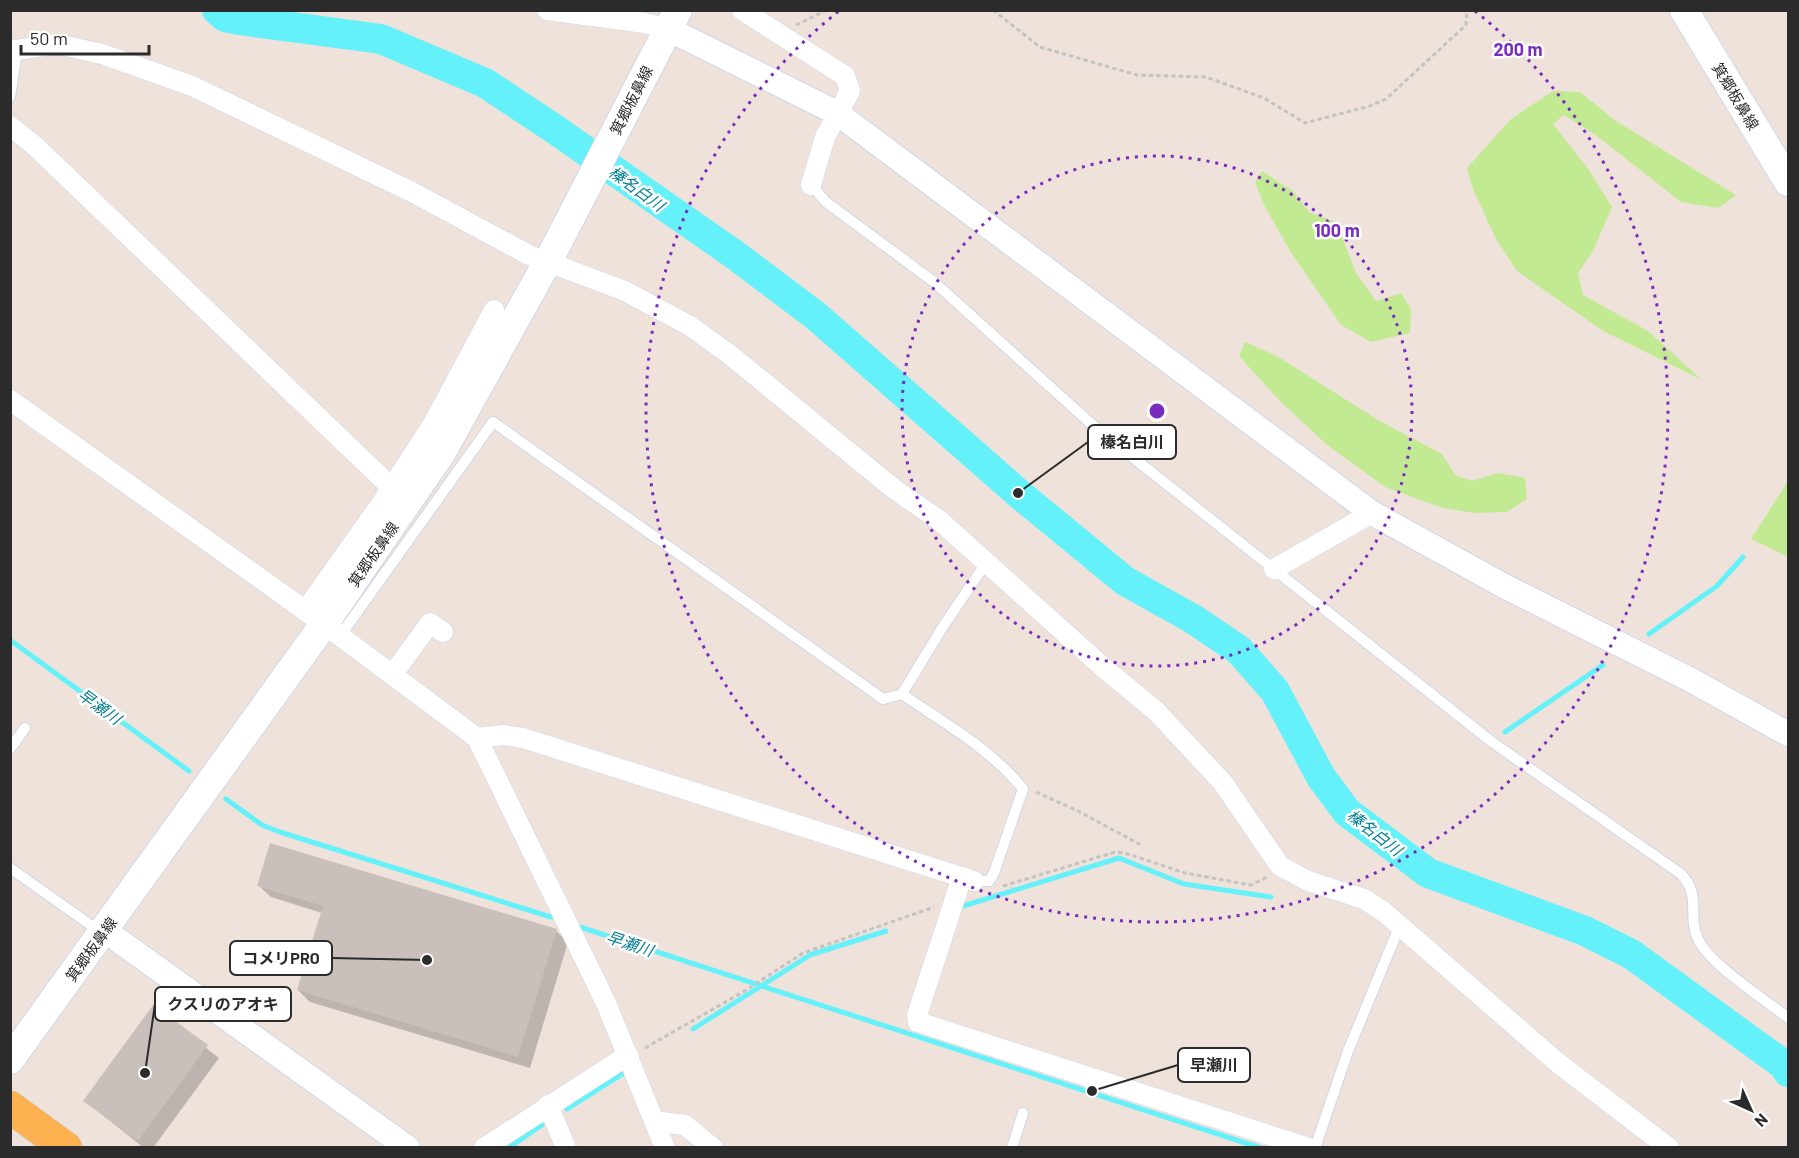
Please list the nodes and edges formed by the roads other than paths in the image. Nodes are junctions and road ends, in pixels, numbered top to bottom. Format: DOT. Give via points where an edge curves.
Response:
graph roads {
  1 [pos="547,10"];
  2 [pos="742,10"];
  3 [pos="1684,10"];
  4 [pos="673,20"];
  5 [pos="14,50"];
  6 [pos="10,97"];
  7 [pos="837,112"];
  8 [pos="10,126"];
  9 [pos="1786,172"];
  10 [pos="811,185"];
  11 [pos="550,256"];
  12 [pos="494,310"];
  13 [pos="10,400"];
  14 [pos="392,488"];
  15 [pos="1372,513"];
  16 [pos="986,563"];
  17 [pos="1274,569"];
  18 [pos="323,624"];
  19 [pos="443,632"];
  20 [pos="393,674"];
  21 [pos="902,694"];
  22 [pos="25,728"];
  23 [pos="1788,734"];
  24 [pos="477,738"];
  25 [pos="10,749"];
  26 [pos="10,868"];
  27 [pos="968,879"];
  28 [pos="1400,925"];
  29 [pos="104,930"];
  30 [pos="1788,1018"];
  31 [pos="634,1055"];
  32 [pos="10,1060"];
  33 [pos="548,1105"];
  34 [pos="10,1107"];
  35 [pos="1023,1113"];
  36 [pos="654,1121"];
  37 [pos="66,1148"];
  38 [pos="408,1148"];
  39 [pos="484,1148"];
  40 [pos="566,1148"];
  41 [pos="665,1148"];
  42 [pos="713,1148"];
  43 [pos="1012,1148"];
  44 [pos="1309,1148"];
  45 [pos="1315,1148"];
  46 [pos="1669,1148"];
  1 -- 4 [label="street" via="645,22"];
  2 -- 7 [label="street" via="845,76 850,91"];
  3 -- 9 [label="main road, 箕郷板鼻線"];
  4 -- 7 [label="street"];
  4 -- 11 [label="main road, 箕郷板鼻線"];
  5 -- 6 [label="lane"];
  5 -- 11 [label="street" via="57,44 112,57 192,86"];
  7 -- 10 [label="street"];
  7 -- 15 [label="street"];
  8 -- 14 [label="street"];
  10 -- 17 [label="lane" via="826,202 934,282 1097,429"];
  11 -- 16 [label="street" via="690,326 894,489 939,519"];
  11 -- 18 [label="main road, 箕郷板鼻線" via="442,452"];
  12 -- 14 [label="street" via="438,414"];
  13 -- 18 [label="street"];
  14 -- 18 [label="street"];
  15 -- 17 [label="street"];
  15 -- 23 [label="street"];
  16 -- 21 [label="lane"];
  16 -- 28 [label="street" via="1156,711 1223,783 1281,866 1308,881 1364,899"];
  17 -- 30 [label="lane" via="1492,742 1681,874 1690,883 1695,931 1705,949"];
  18 -- 20 [label="street"];
  18 -- 21 [label="lane" via="493,422 883,699"];
  18 -- 29 [label="main road, 箕郷板鼻線"];
  19 -- 20 [label="street" via="430,623"];
  20 -- 24 [label="street"];
  21 -- 27 [label="lane" via="975,744 1023,789 994,873 989,881"];
  22 -- 25 [label="lane"];
  24 -- 27 [label="street" via="524,738"];
  24 -- 31 [label="street"];
  26 -- 29 [label="lane" via="92,926"];
  27 -- 44 [label="street" via="917,1015 918,1022"];
  28 -- 45 [label="lane" via="1348,1052"];
  28 -- 46 [label="street" via="1558,1063"];
  29 -- 32 [label="main road, 箕郷板鼻線"];
  29 -- 38 [label="street"];
  31 -- 33 [label="street"];
  31 -- 36 [label="street"];
  33 -- 39 [label="street"];
  33 -- 40 [label="street"];
  34 -- 37 [label="main road"];
  35 -- 43 [label="lane"];
  36 -- 41 [label="street"];
  36 -- 42 [label="street" via="685,1125"];
}
